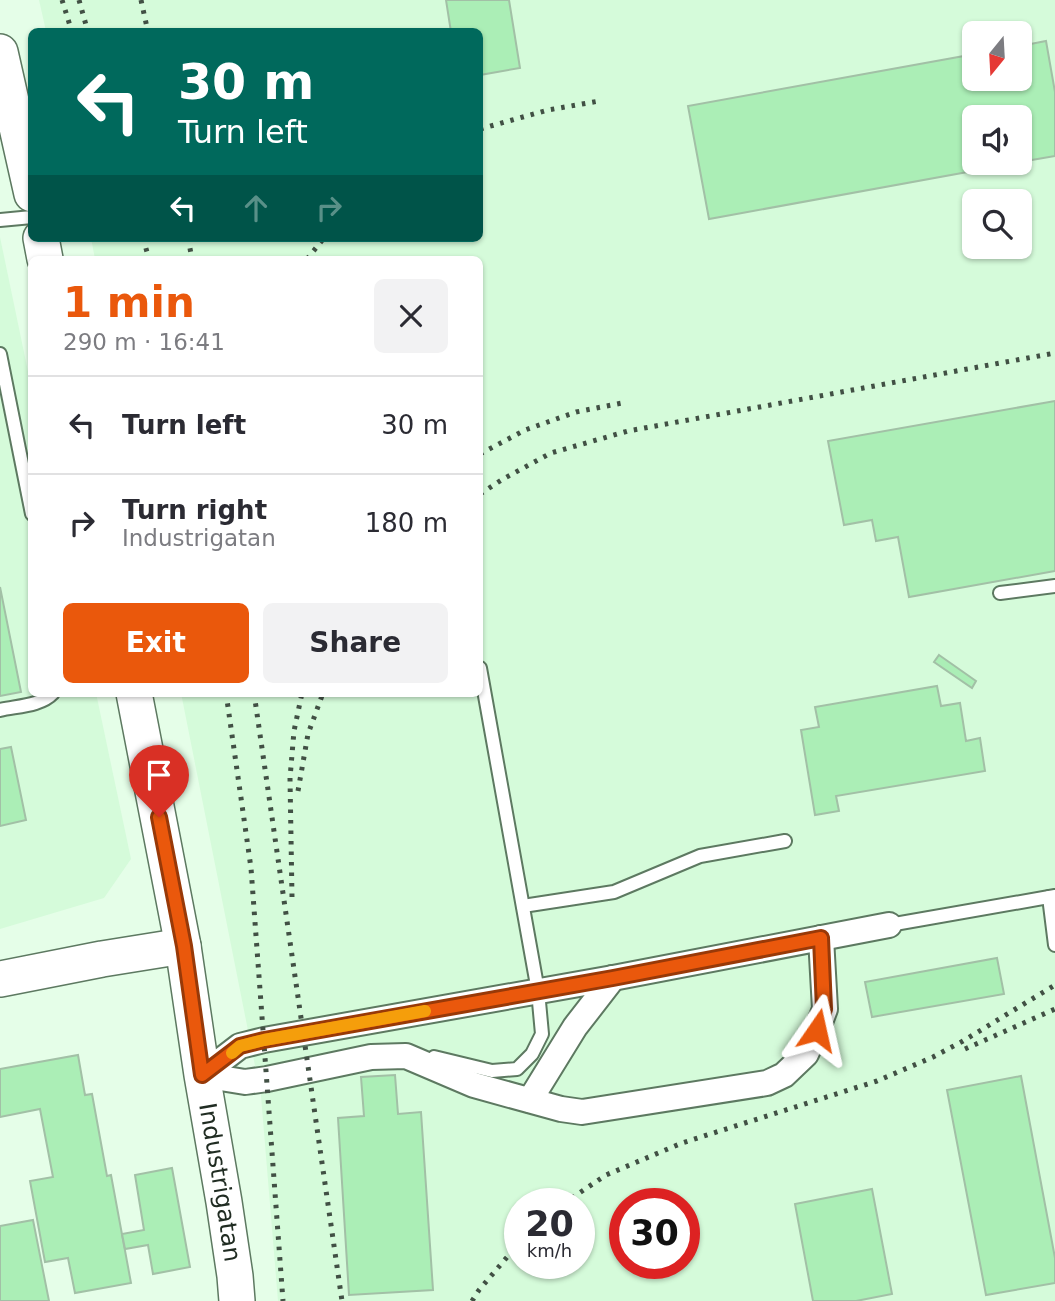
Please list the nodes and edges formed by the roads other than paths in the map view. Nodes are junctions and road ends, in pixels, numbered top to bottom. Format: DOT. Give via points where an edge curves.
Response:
graph roads {
  1 [pos="0,52"];
  2 [pos="28,176"];
  3 [pos="28,217"];
  4 [pos="0,220"];
  5 [pos="0,354"];
  6 [pos="28,478"];
  7 [pos="1055,586"];
  8 [pos="1000,593"];
  9 [pos="483,685"];
  10 [pos="50,697"];
  11 [pos="135,697"];
  12 [pos="0,710"];
  13 [pos="785,841"];
  14 [pos="1052,897"];
  15 [pos="523,906"];
  16 [pos="889,925"];
  17 [pos="821,938"];
  18 [pos="1055,945"];
  19 [pos="184,946"];
  20 [pos="613,978"];
  21 [pos="0,979"];
  22 [pos="538,990"];
  23 [pos="406,1056"];
  24 [pos="202,1075"];
  25 [pos="530,1100"];
  26 [pos="237,1301"];
  1 -- 2 [label="street"];
  3 -- 4 [label="lane"];
  5 -- 6 [label="lane"];
  7 -- 8 [label="lane"];
  9 -- 15 [label="lane"];
  10 -- 12 [label="lane"];
  11 -- 19 [label="street, Industrigatan"];
  13 -- 15 [label="lane" via="700,856 614,892"];
  14 -- 16 [label="lane"];
  14 -- 18 [label="lane"];
  15 -- 22 [label="lane"];
  16 -- 17 [label="street"];
  17 -- 20 [label="street"];
  17 -- 25 [label="street" via="824,1009 806,1054 784,1075 767,1083 582,1112"];
  19 -- 21 [label="street"];
  19 -- 24 [label="street, Industrigatan"];
  20 -- 22 [label="street"];
  20 -- 25 [label="street" via="575,1027"];
  22 -- 23 [label="lane" via="542,1034 517,1069 492,1071 428,1056"];
  22 -- 24 [label="street" via="240,1046"];
  23 -- 24 [label="street" via="372,1057 245,1082"];
  23 -- 25 [label="street" via="474,1085"];
  24 -- 26 [label="street, Industrigatan"];
}
